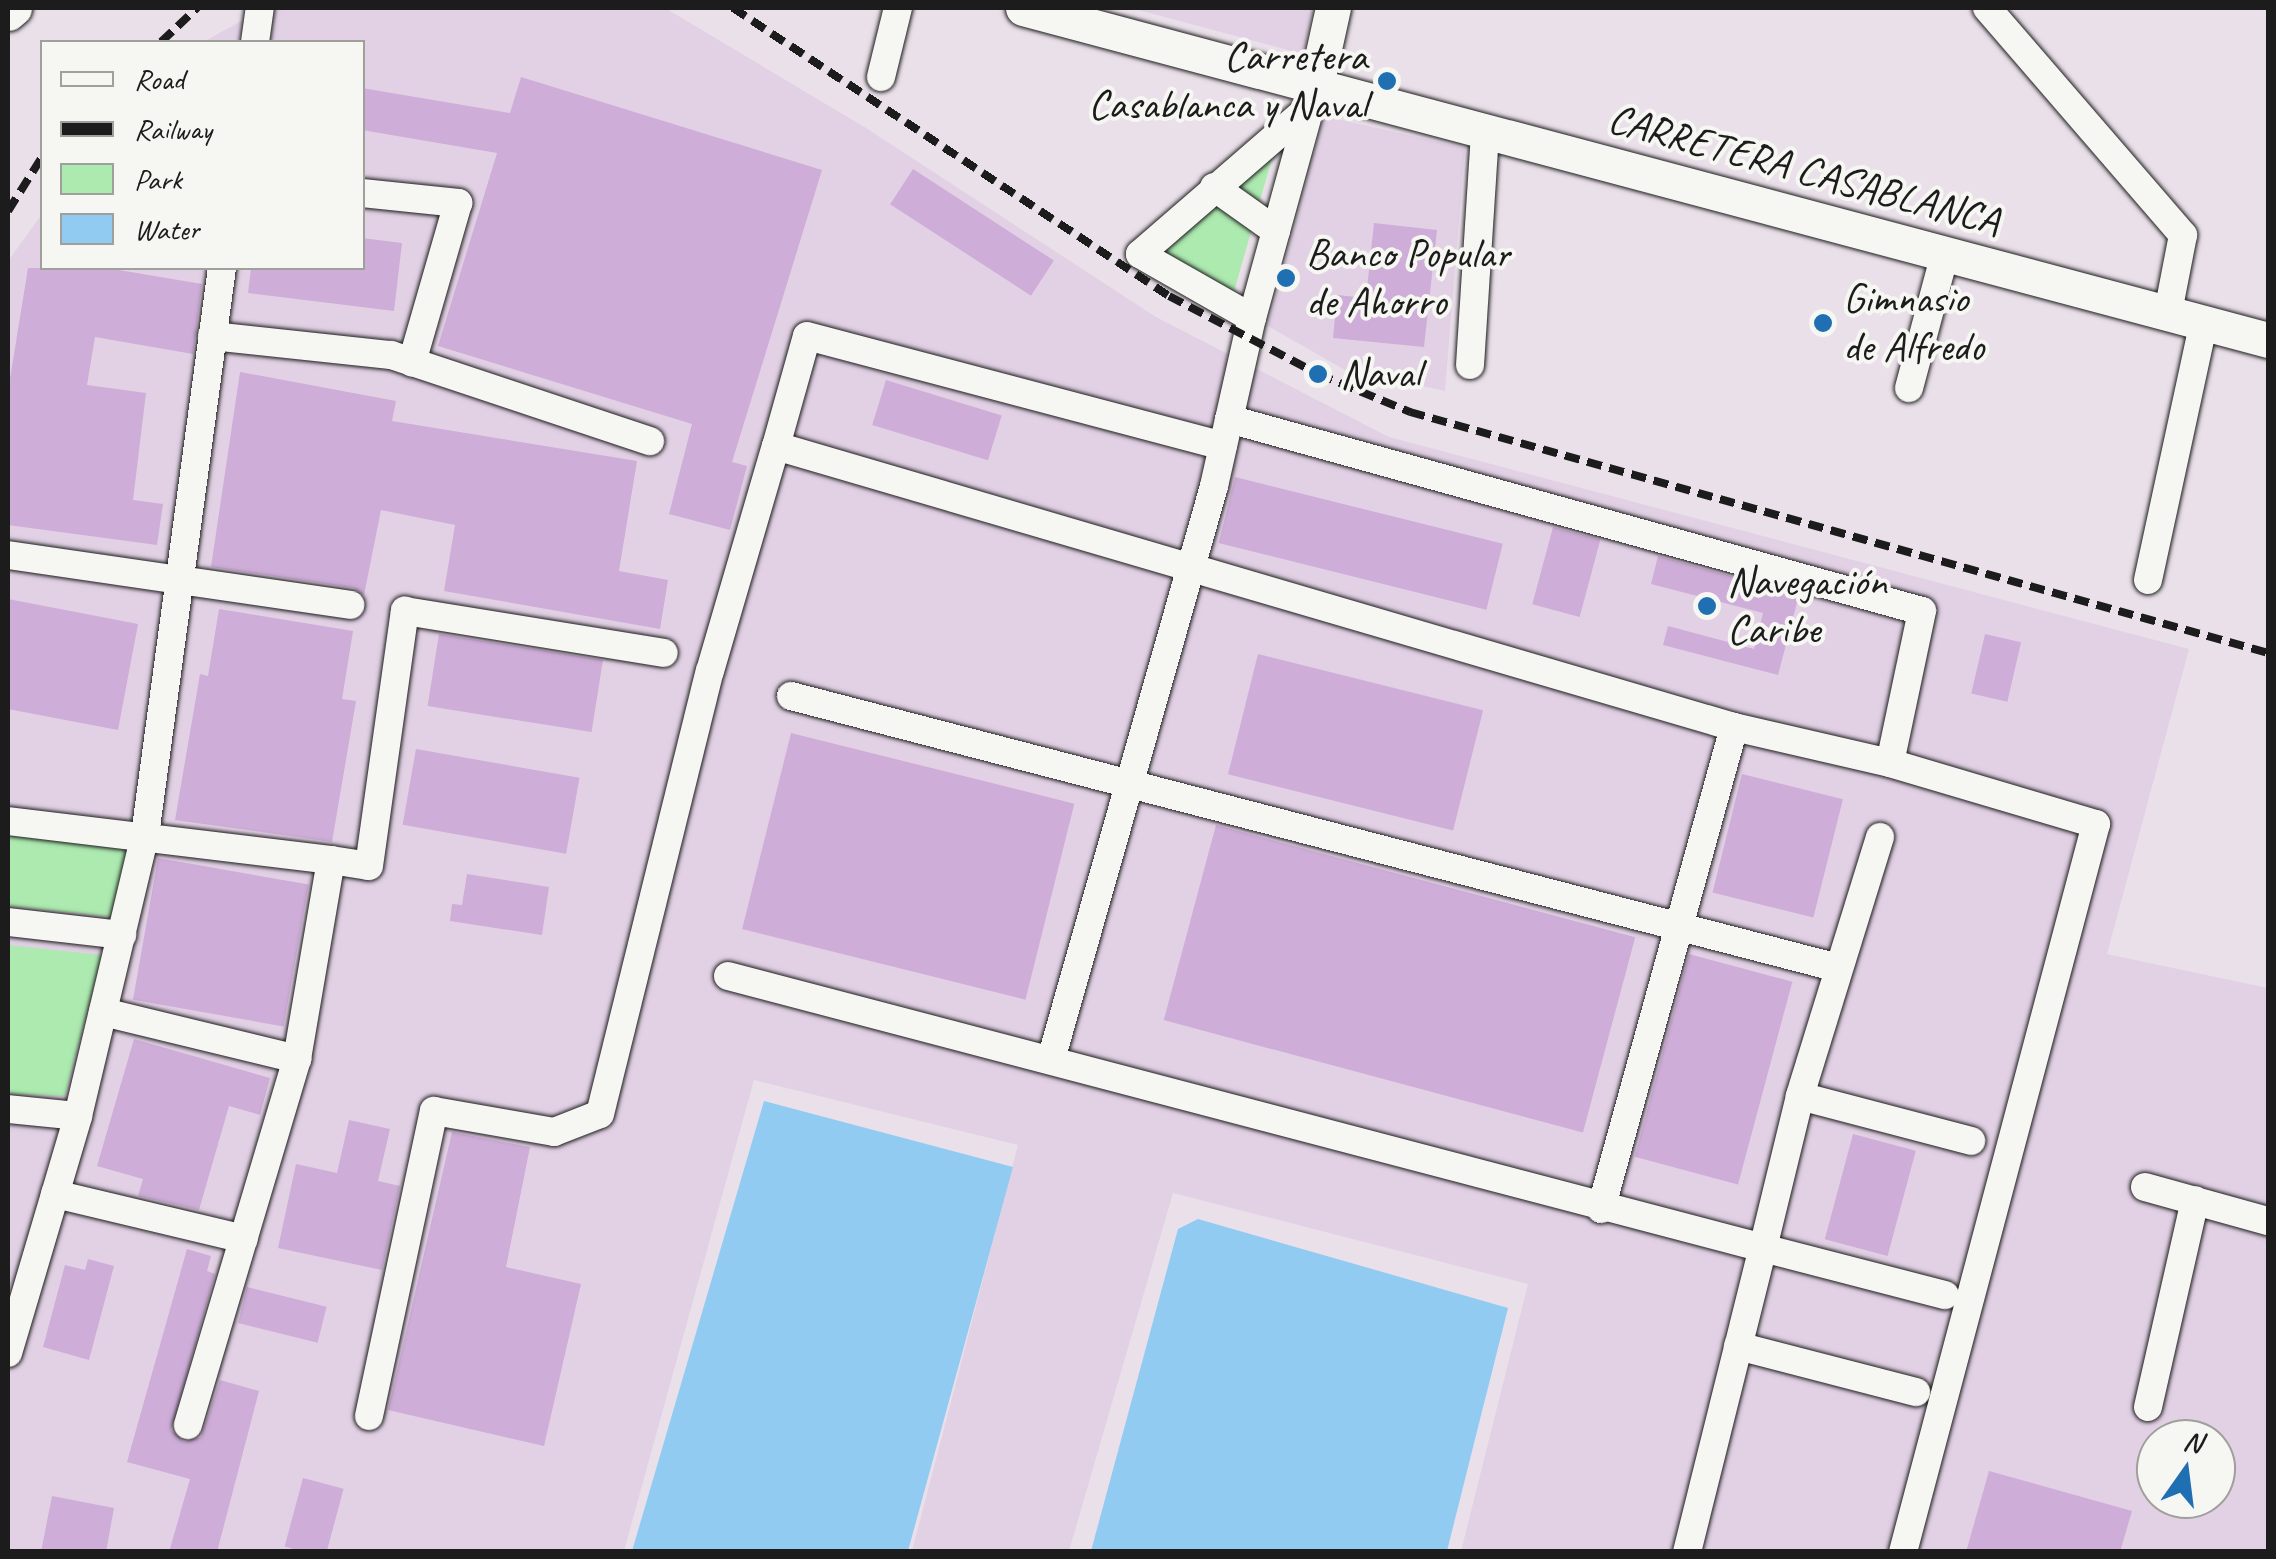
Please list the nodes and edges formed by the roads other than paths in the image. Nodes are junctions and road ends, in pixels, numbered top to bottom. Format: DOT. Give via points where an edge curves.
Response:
graph roads {
  1 [pos="14,8"];
  2 [pos="898,8"];
  3 [pos="1023,8"];
  4 [pos="1333,8"];
  5 [pos="1987,8"];
  6 [pos="8,13"];
  7 [pos="880,77"];
  8 [pos="1313,96"];
  9 [pos="1485,131"];
  10 [pos="1214,187"];
  11 [pos="365,193"];
  12 [pos="1276,231"];
  13 [pos="1945,254"];
  14 [pos="222,270"];
  15 [pos="2168,312"];
  16 [pos="1252,318"];
  17 [pos="2204,322"];
  18 [pos="212,336"];
  19 [pos="2268,340"];
  20 [pos="412,362"];
  21 [pos="1470,365"];
  22 [pos="1909,388"];
  23 [pos="1226,433"];
  24 [pos="650,442"];
  25 [pos="776,446"];
  26 [pos="8,556"];
  27 [pos="1190,568"];
  28 [pos="180,579"];
  29 [pos="2148,580"];
  30 [pos="350,605"];
  31 [pos="664,654"];
  32 [pos="791,696"];
  33 [pos="1734,727"];
  34 [pos="1890,763"];
  35 [pos="1130,787"];
  36 [pos="8,821"];
  37 [pos="145,835"];
  38 [pos="1880,836"];
  39 [pos="332,860"];
  40 [pos="8,922"];
  41 [pos="1676,926"];
  42 [pos="122,935"];
  43 [pos="1838,968"];
  44 [pos="728,976"];
  45 [pos="104,1012"];
  46 [pos="1052,1056"];
  47 [pos="297,1058"];
  48 [pos="1800,1096"];
  49 [pos="8,1108"];
  50 [pos="78,1116"];
  51 [pos="1971,1141"];
  52 [pos="2145,1187"];
  53 [pos="55,1194"];
  54 [pos="2195,1200"];
  55 [pos="1601,1209"];
  56 [pos="2268,1221"];
  57 [pos="244,1239"];
  58 [pos="1763,1248"];
  59 [pos="1945,1295"];
  60 [pos="1738,1346"];
  61 [pos="8,1353"];
  62 [pos="1916,1392"];
  63 [pos="2148,1407"];
  64 [pos="369,1416"];
  65 [pos="188,1425"];
  66 [pos="1687,1552"];
  67 [pos="1903,1552"];
  1 -- 6 [label="main road"];
  2 -- 7 [label="street"];
  3 -- 8 [label="main road, CARRETERA CASABLANCA"];
  4 -- 8 [label="main road"];
  5 -- 15 [label="street" via="2183,236"];
  8 -- 9 [label="main road, CARRETERA CASABLANCA"];
  8 -- 10 [label="street"];
  8 -- 12 [label="street"];
  9 -- 13 [label="main road, CARRETERA CASABLANCA"];
  9 -- 21 [label="street"];
  10 -- 12 [label="street"];
  10 -- 16 [label="street" via="1140,254"];
  11 -- 20 [label="street" via="458,204"];
  12 -- 16 [label="street"];
  13 -- 15 [label="main road, CARRETERA CASABLANCA"];
  13 -- 22 [label="street"];
  14 -- 18 [label="street"];
  15 -- 17 [label="main road, CARRETERA CASABLANCA"];
  16 -- 23 [label="street"];
  17 -- 19 [label="main road, CARRETERA CASABLANCA"];
  17 -- 29 [label="street"];
  18 -- 20 [label="street"];
  18 -- 28 [label="street"];
  20 -- 24 [label="street"];
  23 -- 25 [label="street" via="807,336"];
  23 -- 27 [label="street"];
  23 -- 34 [label="street" via="1922,612"];
  25 -- 27 [label="street"];
  25 -- 64 [label="street" via="710,672 600,1114 554,1132 434,1111"];
  26 -- 28 [label="street"];
  27 -- 33 [label="street"];
  27 -- 35 [label="street"];
  28 -- 30 [label="street"];
  28 -- 37 [label="street"];
  31 -- 39 [label="street" via="406,611 369,866"];
  32 -- 35 [label="street"];
  33 -- 34 [label="street"];
  33 -- 41 [label="street"];
  34 -- 67 [label="street" via="2096,824"];
  35 -- 41 [label="street"];
  35 -- 46 [label="street"];
  36 -- 37 [label="street"];
  37 -- 39 [label="street"];
  37 -- 42 [label="street"];
  38 -- 43 [label="street"];
  39 -- 47 [label="street"];
  40 -- 42 [label="street"];
  41 -- 43 [label="street"];
  41 -- 55 [label="street"];
  42 -- 45 [label="street"];
  43 -- 48 [label="street"];
  44 -- 46 [label="street"];
  45 -- 47 [label="street"];
  45 -- 50 [label="street"];
  46 -- 55 [label="street"];
  47 -- 57 [label="street"];
  48 -- 51 [label="street"];
  48 -- 58 [label="street"];
  49 -- 50 [label="street"];
  50 -- 53 [label="street"];
  52 -- 54 [label="street"];
  53 -- 57 [label="street"];
  53 -- 61 [label="street"];
  54 -- 56 [label="street"];
  54 -- 63 [label="street"];
  55 -- 58 [label="street"];
  57 -- 65 [label="street"];
  58 -- 59 [label="street"];
  58 -- 60 [label="street"];
  60 -- 62 [label="street"];
  60 -- 66 [label="street"];
}
